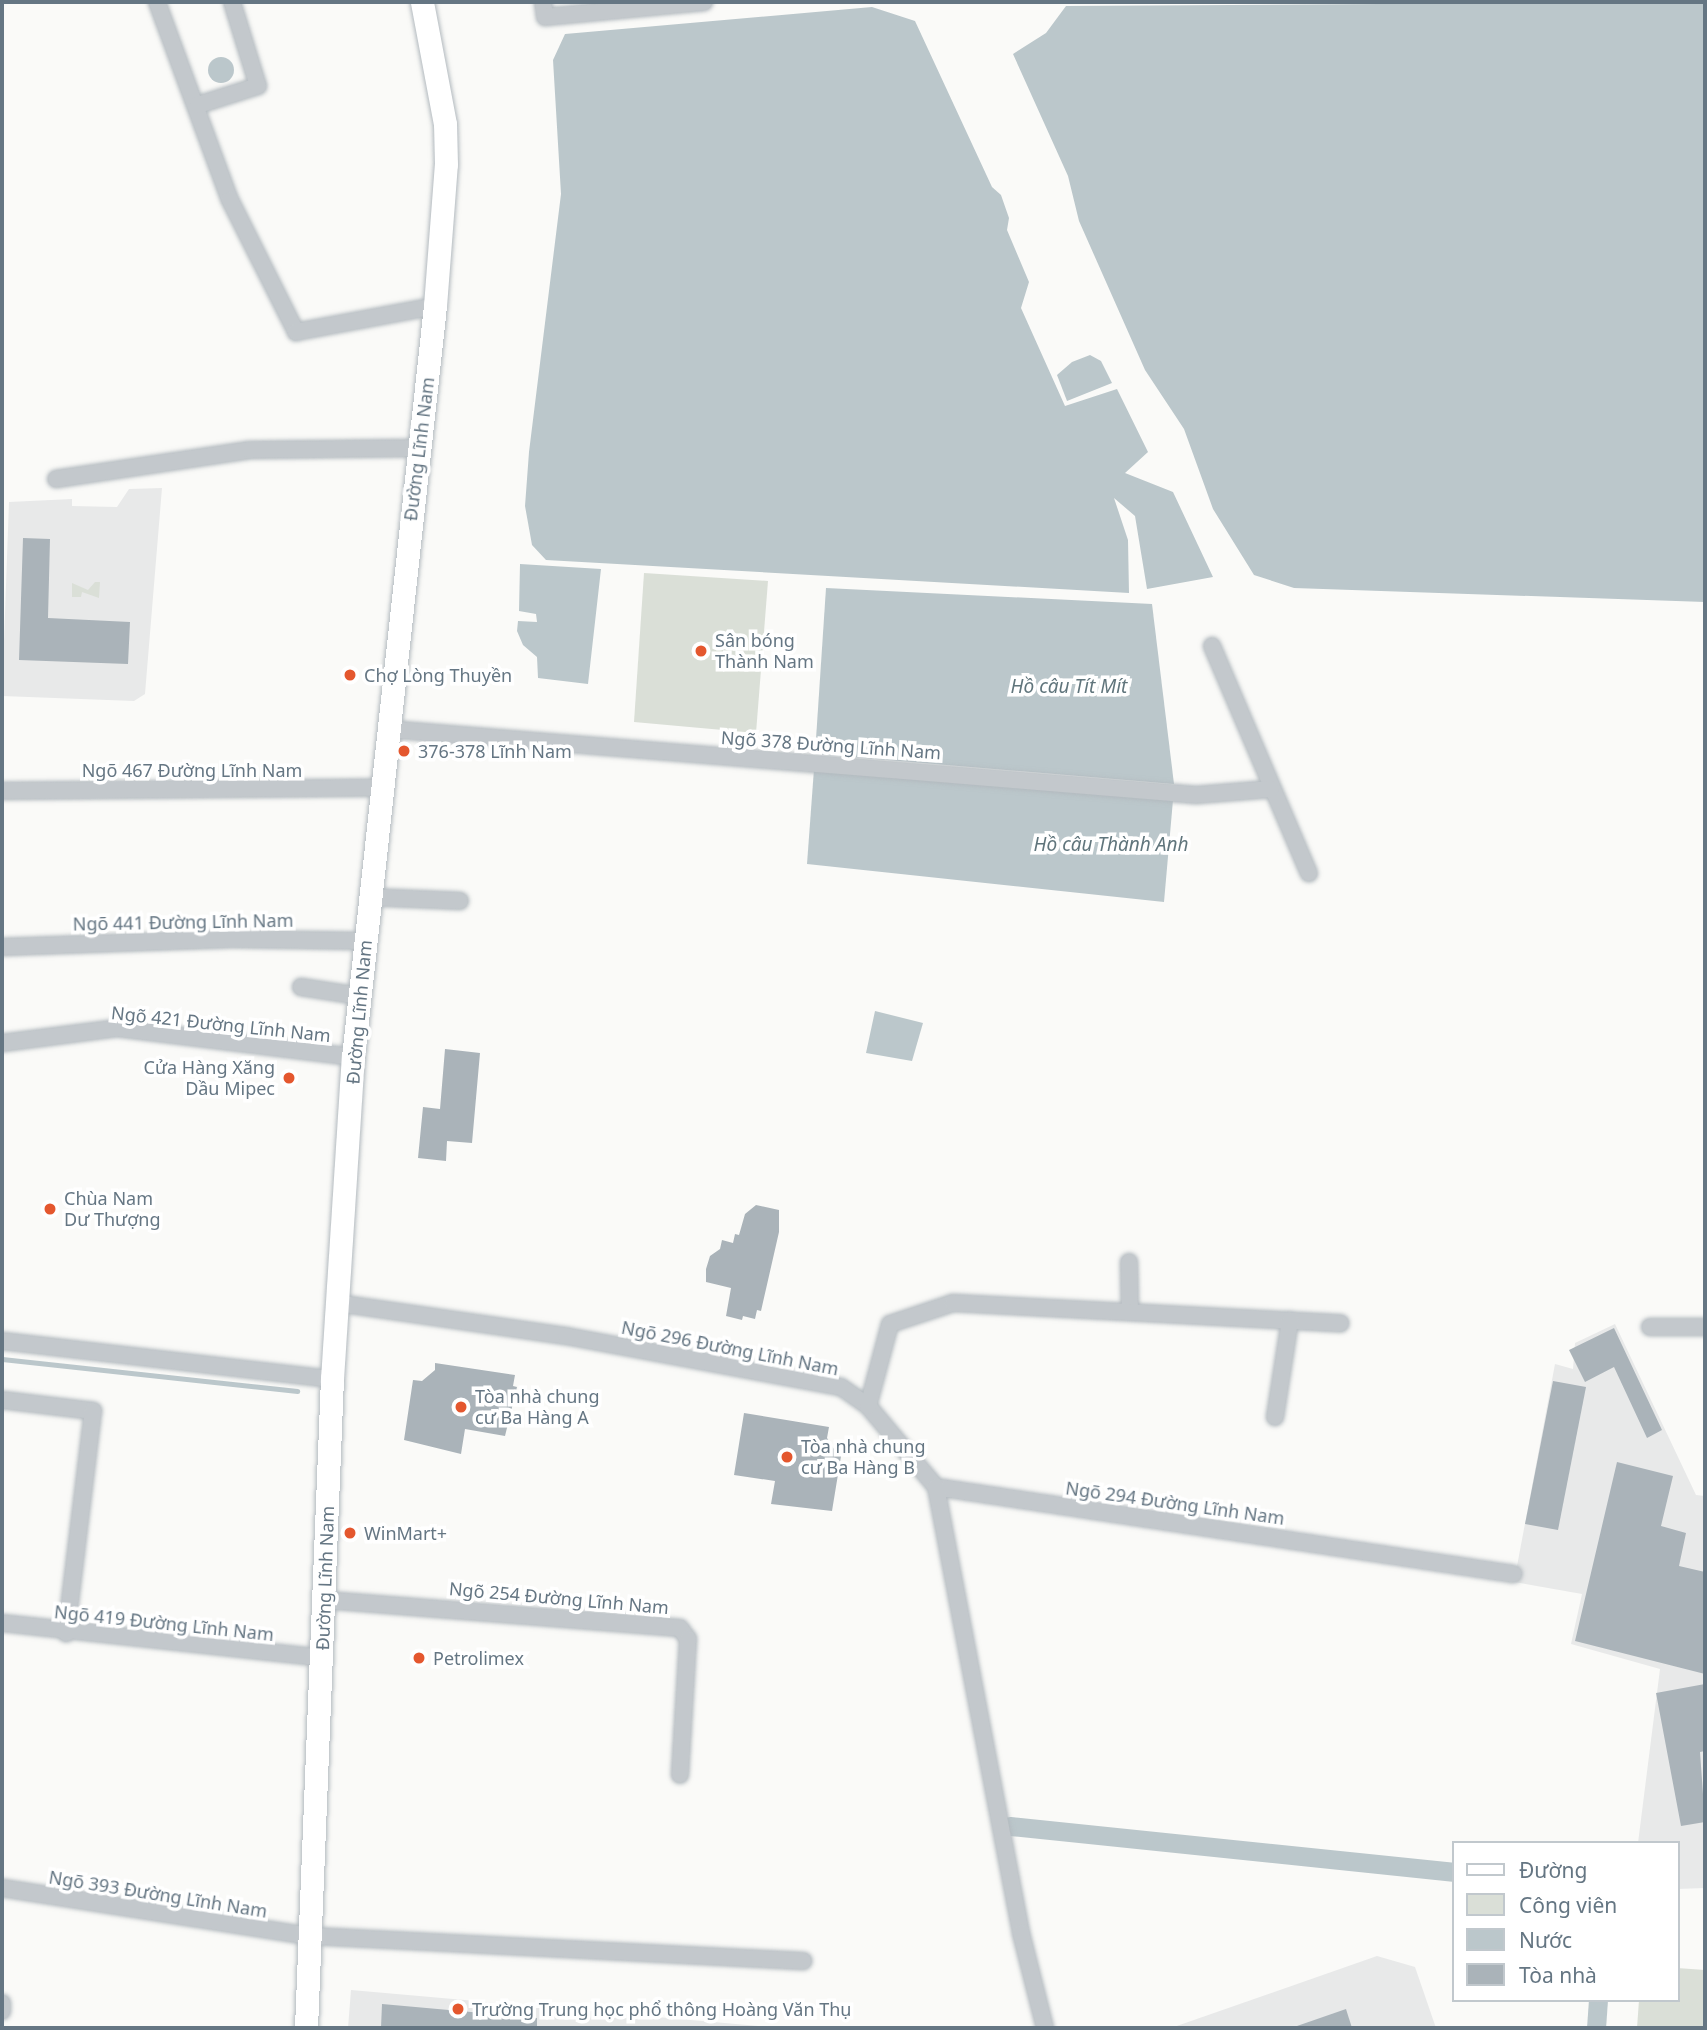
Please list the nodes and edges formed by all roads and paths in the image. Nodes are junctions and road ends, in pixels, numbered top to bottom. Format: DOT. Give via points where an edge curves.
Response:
graph roads {
  1 [pos="157,2"];
  2 [pos="232,2"];
  3 [pos="422,2"];
  4 [pos="543,2"];
  5 [pos="704,2"];
  6 [pos="198,105"];
  7 [pos="435,306"];
  8 [pos="419,448"];
  9 [pos="56,479"];
  10 [pos="1212,646"];
  11 [pos="387,729"];
  12 [pos="382,788"];
  13 [pos="1271,789"];
  14 [pos="2,791"];
  15 [pos="1309,873"];
  16 [pos="370,897"];
  17 [pos="460,901"];
  18 [pos="364,942"];
  19 [pos="2,947"];
  20 [pos="301,987"];
  21 [pos="359,996"];
  22 [pos="2,1043"];
  23 [pos="353,1057"];
  24 [pos="1129,1262"];
  25 [pos="337,1303"];
  26 [pos="1130,1312"];
  27 [pos="1290,1320"];
  28 [pos="1340,1323"];
  29 [pos="1650,1327"];
  30 [pos="1705,1327"];
  31 [pos="2,1341"];
  32 [pos="332,1379"];
  33 [pos="2,1400"];
  34 [pos="868,1406"];
  35 [pos="1275,1418"];
  36 [pos="936,1487"];
  37 [pos="1513,1574"];
  38 [pos="325,1600"];
  39 [pos="2,1623"];
  40 [pos="66,1633"];
  41 [pos="322,1658"];
  42 [pos="680,1775"];
  43 [pos="2,1888"];
  44 [pos="310,1936"];
  45 [pos="803,1961"];
  46 [pos="2,2003"];
  47 [pos="2,2011"];
  48 [pos="306,2028"];
  49 [pos="1045,2028"];
  1 -- 6 [label="street"];
  2 -- 6 [label="street" via="258,86"];
  3 -- 7 [label="main road, Đường Lĩnh Nam" via="445,124"];
  4 -- 5 [label="street" via="545,17"];
  6 -- 7 [label="street" via="230,200 296,332"];
  7 -- 8 [label="main road, Đường Lĩnh Nam"];
  8 -- 9 [label="street" via="250,450"];
  8 -- 11 [label="main road, Đường Lĩnh Nam"];
  10 -- 13 [label="street"];
  11 -- 12 [label="main road, Đường Lĩnh Nam"];
  11 -- 13 [label="street, Ngõ 378 Đường Lĩnh Nam" via="1196,795"];
  12 -- 14 [label="street, Ngõ 467 Đường Lĩnh Nam"];
  12 -- 16 [label="main road, Đường Lĩnh Nam"];
  13 -- 15 [label="street"];
  16 -- 17 [label="street"];
  16 -- 18 [label="main road, Đường Lĩnh Nam"];
  18 -- 19 [label="street, Ngõ 441 Đường Lĩnh Nam" via="232,939"];
  18 -- 21 [label="main road, Đường Lĩnh Nam"];
  20 -- 21 [label="street"];
  21 -- 23 [label="main road, Đường Lĩnh Nam"];
  22 -- 23 [label="street, Ngõ 421 Đường Lĩnh Nam" via="117,1028"];
  23 -- 25 [label="main road, Đường Lĩnh Nam"];
  24 -- 26 [label="street"];
  25 -- 32 [label="main road, Đường Lĩnh Nam"];
  25 -- 34 [label="street, Ngõ 296 Đường Lĩnh Nam" via="566,1336 841,1387"];
  26 -- 27 [label="street"];
  26 -- 34 [label="street" via="953,1303 895,1319 886,1332"];
  27 -- 28 [label="street"];
  27 -- 35 [label="street"];
  29 -- 30 [label="street"];
  31 -- 32 [label="street"];
  32 -- 38 [label="main road, Đường Lĩnh Nam"];
  33 -- 40 [label="street" via="93,1411"];
  34 -- 36 [label="street"];
  36 -- 37 [label="street, Ngõ 294 Đường Lĩnh Nam"];
  36 -- 49 [label="street" via="1021,1933"];
  38 -- 41 [label="main road, Đường Lĩnh Nam"];
  38 -- 42 [label="street, Ngõ 254 Đường Lĩnh Nam" via="680,1628 688,1640"];
  39 -- 40 [label="street, Ngõ 419 Đường Lĩnh Nam"];
  40 -- 41 [label="street, Ngõ 419 Đường Lĩnh Nam"];
  41 -- 44 [label="main road, Đường Lĩnh Nam"];
  43 -- 44 [label="street, Ngõ 393 Đường Lĩnh Nam"];
  44 -- 45 [label="street, Ngõ 393 Đường Lĩnh Nam"];
  44 -- 48 [label="main road, Đường Lĩnh Nam"];
  46 -- 47 [label="street"];
}
